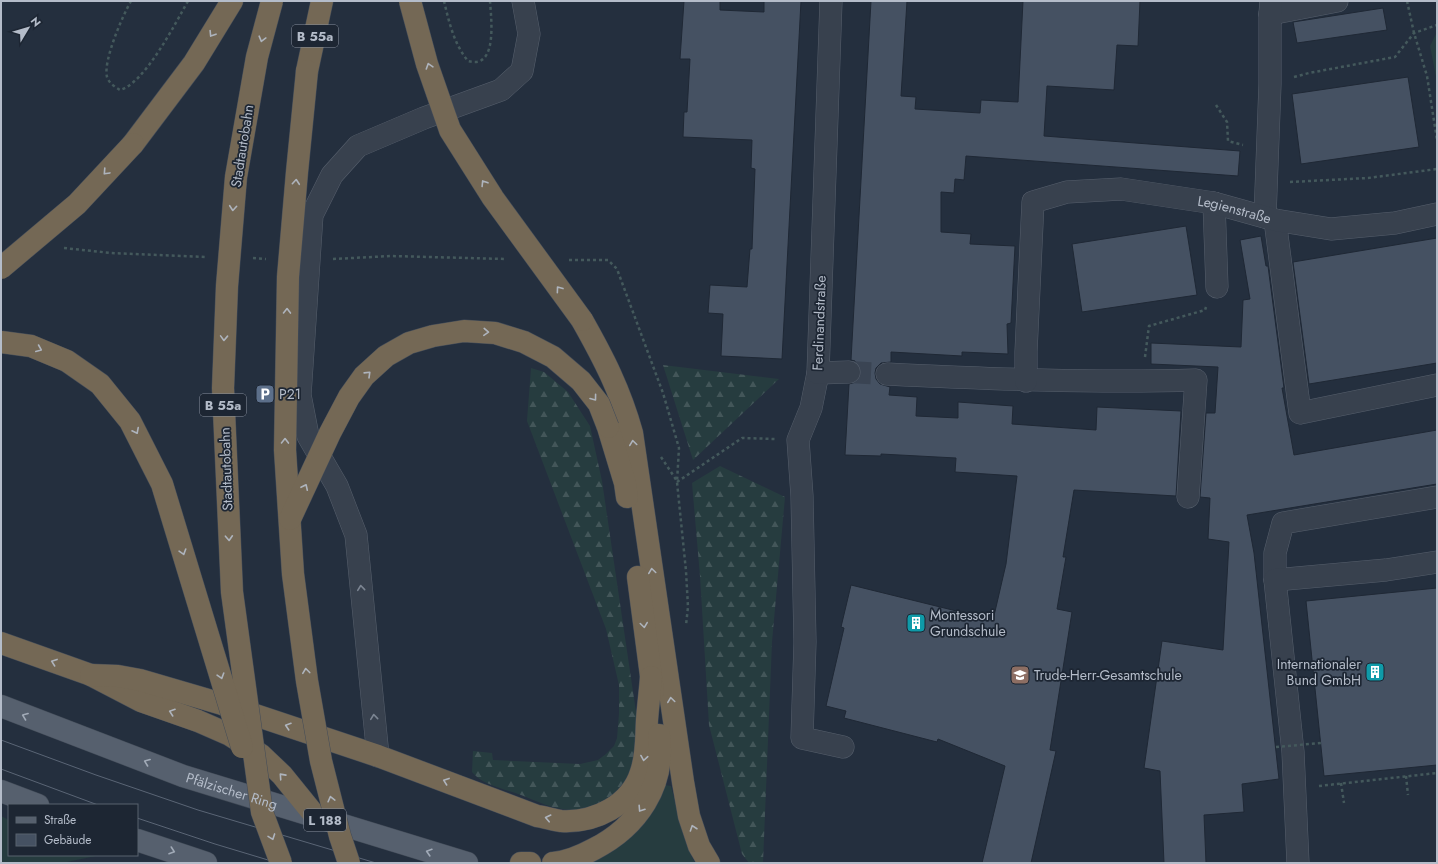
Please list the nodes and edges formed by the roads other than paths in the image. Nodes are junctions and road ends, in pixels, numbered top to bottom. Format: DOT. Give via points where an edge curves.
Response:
graph roads {
  1 [pos="232,1"];
  2 [pos="272,1"];
  3 [pos="322,1"];
  4 [pos="410,1"];
  5 [pos="524,1"];
  6 [pos="831,1"];
  7 [pos="1337,1"];
  8 [pos="1271,7"];
  9 [pos="1214,203"];
  10 [pos="1437,214"];
  11 [pos="1270,218"];
  12 [pos="1,268"];
  13 [pos="1217,287"];
  14 [pos="1,342"];
  15 [pos="849,372"];
  16 [pos="818,373"];
  17 [pos="887,374"];
  18 [pos="1026,381"];
  19 [pos="1437,385"];
  20 [pos="1188,497"];
  21 [pos="1437,497"];
  22 [pos="289,522"];
  23 [pos="1437,562"];
  24 [pos="1275,580"];
  25 [pos="1,644"];
  26 [pos="91,675"];
  27 [pos="651,677"];
  28 [pos="1,706"];
  29 [pos="843,748"];
  30 [pos="378,756"];
  31 [pos="1,791"];
  32 [pos="35,804"];
  33 [pos="262,812"];
  34 [pos="316,818"];
  35 [pos="138,840"];
  36 [pos="206,863"];
  37 [pos="281,863"];
  38 [pos="349,863"];
  39 [pos="467,863"];
  40 [pos="521,863"];
  41 [pos="530,863"];
  42 [pos="554,863"];
  43 [pos="709,863"];
  44 [pos="1298,863"];
  1 -- 12 [label="highway, one-way, bridge" via="194,63 133,144 77,204"];
  2 -- 33 [label="highway, Stadtautobahn / B 55a, one-way, bridge" via="257,57 236,177 226,286 222,388 232,592"];
  22 -- 3 [label="highway, B 55a, one-way, bridge" via="285,450 288,277 307,71"];
  43 -- 4 [label="highway, one-way, bridge" via="699,846 689,816 632,433 617,388 603,356 582,320 493,198 450,130"];
  30 -- 5 [label="street, one-way" via="356,535 337,486 308,436 300,395 312,215 332,175 358,146 424,118 502,90 522,71 529,34"];
  6 -- 16 [label="street, Ferdinandstraße"];
  7 -- 8 [label="street"];
  8 -- 11 [label="street" via="1266,185"];
  9 -- 11 [label="street, Legienstraße"];
  9 -- 13 [label="street"];
  9 -- 18 [label="street, Legienstraße" via="1121,189 1067,192 1033,202"];
  10 -- 11 [label="street, Legienstraße" via="1396,223 1331,229"];
  11 -- 19 [label="street" via="1300,413"];
  14 -- 33 [label="highway, one-way, bridge" via="31,346 67,361 100,384 130,421 162,484"];
  15 -- 16 [label="street"];
  16 -- 29 [label="street, Ferdinandstraße" via="810,408 798,440 802,496 805,642 802,738"];
  17 -- 18 [label="street"];
  18 -- 20 [label="street" via="1196,380"];
  21 -- 24 [label="street" via="1283,523 1275,552"];
  22 -- 27 [label="highway, one-way, bridge" via="349,397 364,376 386,356 409,344 433,336 464,331 495,333 524,342 553,357 581,381 599,404 616,449 625,483"];
  38 -- 22 [label="highway, B 55a, one-way, bridge" via="321,761 293,574"];
  23 -- 24 [label="street" via="1386,570"];
  24 -- 44 [label="street" via="1293,752"];
  26 -- 25 [label="highway, one-way"];
  30 -- 26 [label="highway, one-way" via="140,680"];
  34 -- 26 [label="highway, one-way" via="282,775 261,756 230,735 141,701"];
  27 -- 30 [label="highway, one-way" via="641,773 623,802 594,817 579,821 560,821 537,816"];
  27 -- 42 [label="highway, one-way" via="661,749 653,790 625,829 605,843 572,859"];
  34 -- 28 [label="main road, Pfälzischer Ring / L 188, one-way" via="183,776"];
  31 -- 32 [label="main road"];
  33 -- 37 [label="highway, Stadtautobahn / B 55a, one-way, bridge"];
  39 -- 34 [label="main road, Pfälzischer Ring / L 188, one-way"];
  35 -- 36 [label="main road, one-way"];
  40 -- 41 [label="highway"];
}
